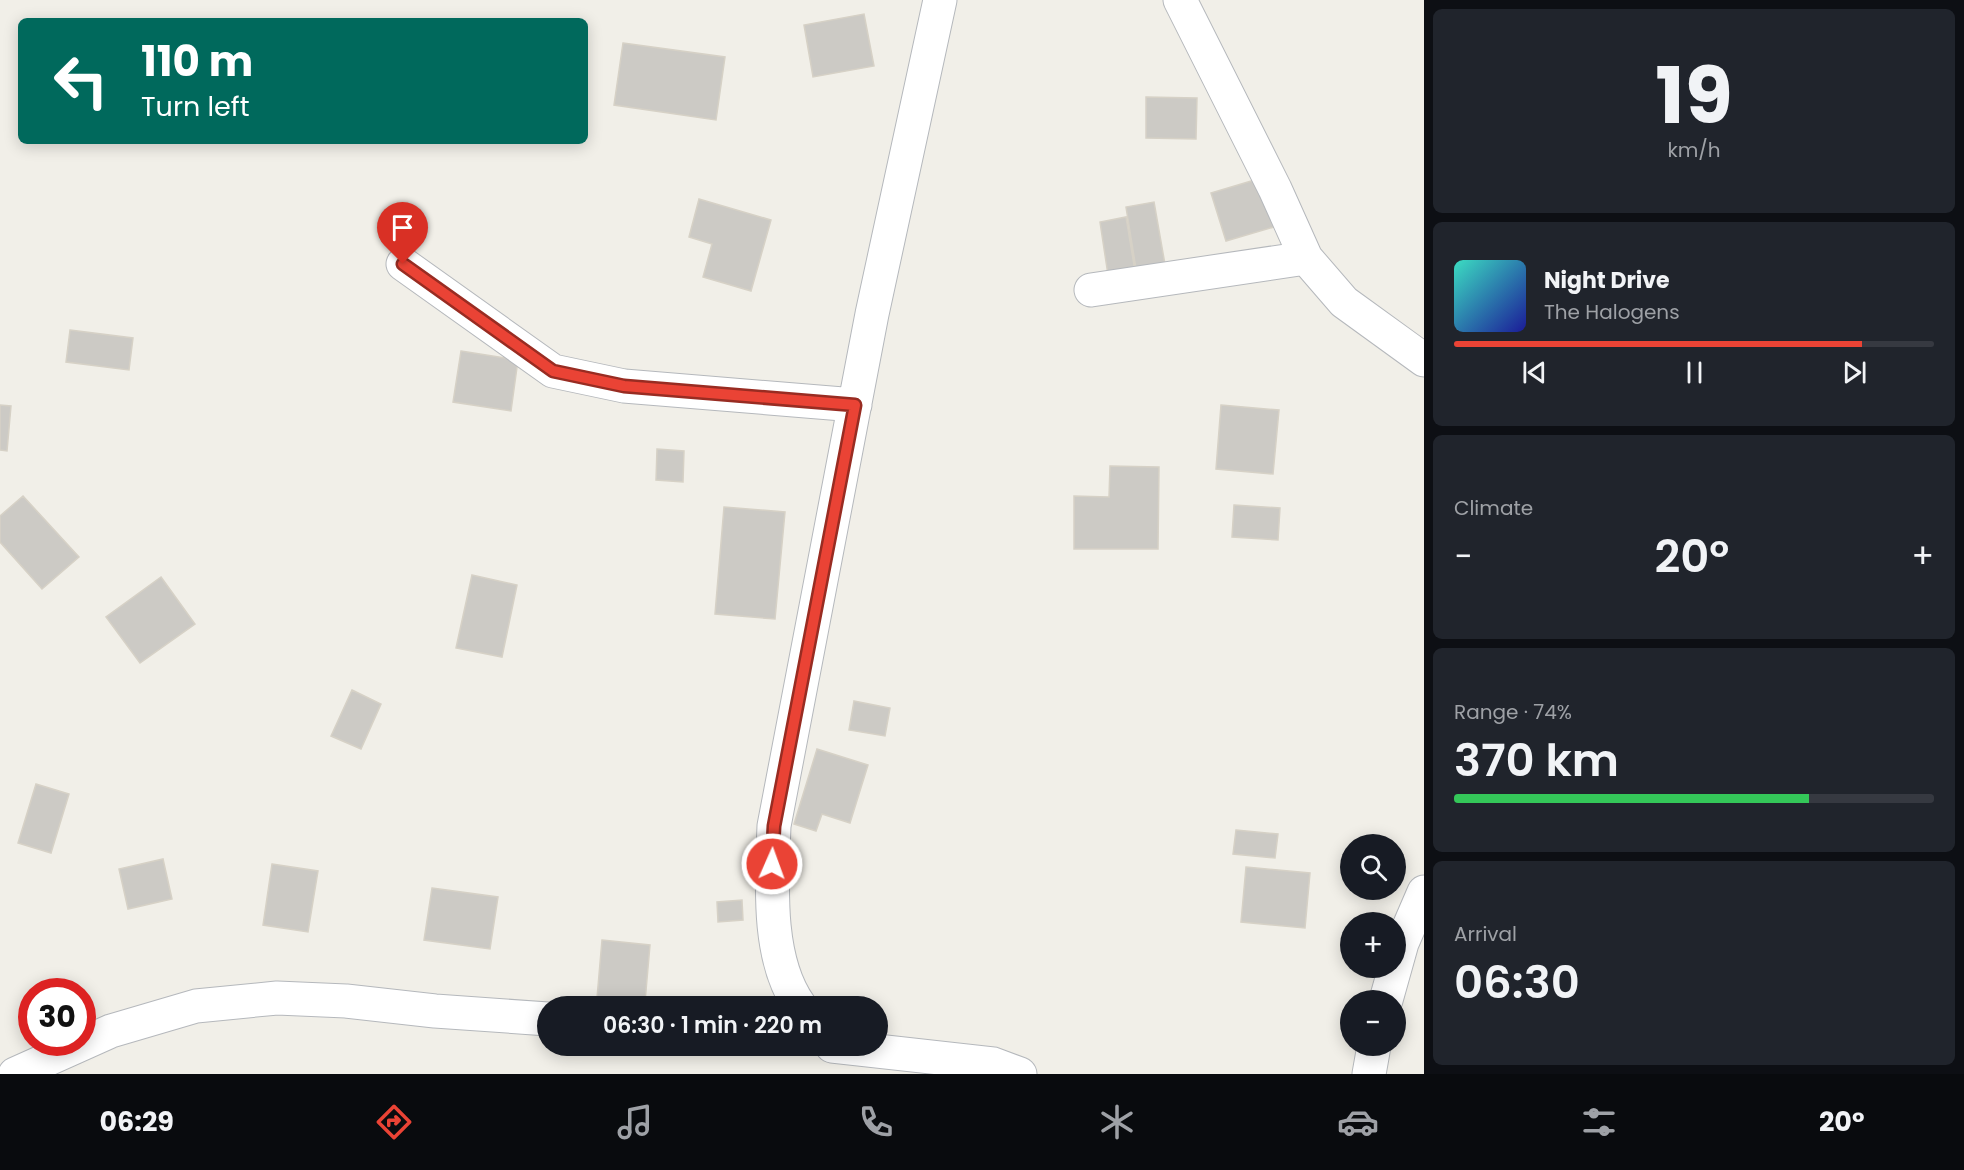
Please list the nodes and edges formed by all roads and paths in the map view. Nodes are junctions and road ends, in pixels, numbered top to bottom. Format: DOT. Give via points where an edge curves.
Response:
graph roads {
  1 [pos="940,0"];
  2 [pos="1180,0"];
  3 [pos="1306,258"];
  4 [pos="403,264"];
  5 [pos="1091,290"];
  6 [pos="1424,360"];
  7 [pos="855,405"];
  8 [pos="1424,892"];
  9 [pos="1389,990"];
  10 [pos="796,996"];
  11 [pos="537,1018"];
  12 [pos="888,1052"];
  13 [pos="834,1056"];
  14 [pos="1372,1056"];
  15 [pos="15,1074"];
  16 [pos="846,1074"];
  17 [pos="1020,1074"];
  18 [pos="1369,1074"];
  1 -- 7 [label="street"];
  2 -- 3 [label="street"];
  3 -- 5 [label="street"];
  3 -- 6 [label="street" via="1344,302"];
  4 -- 7 [label="street" via="553,371 624,386"];
  7 -- 10 [label="street" via="774,826 772,883 778,956"];
  8 -- 9 [label="street" via="1402,943"];
  11 -- 15 [label="street" via="277,998 196,1006 111,1031"];
  12 -- 17 [label="street" via="993,1064"];
  13 -- 16 [label="street"];
  14 -- 18 [label="street"];
}
